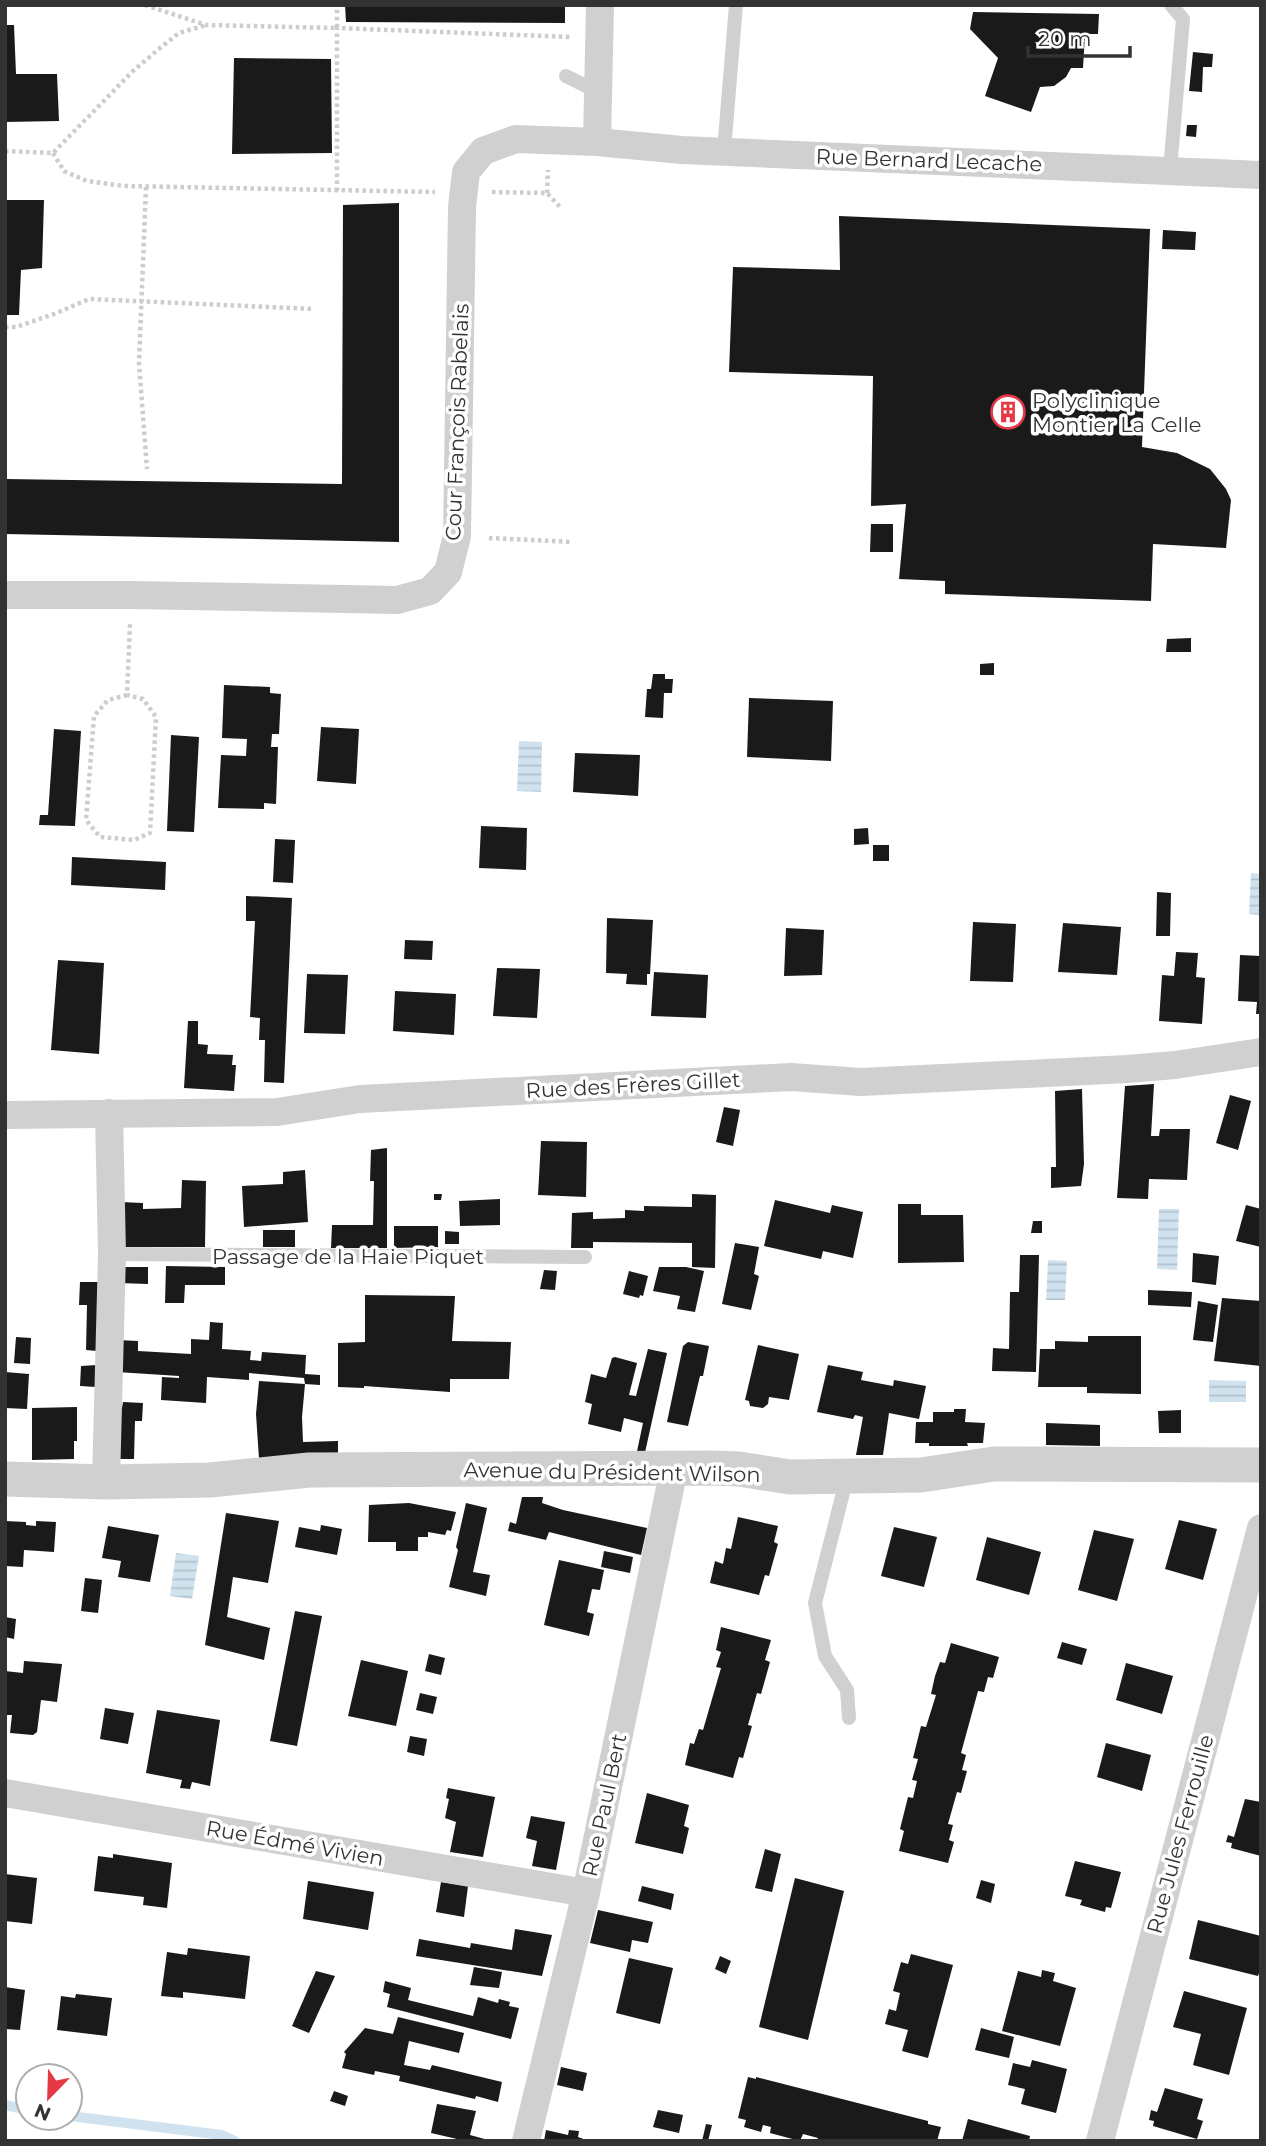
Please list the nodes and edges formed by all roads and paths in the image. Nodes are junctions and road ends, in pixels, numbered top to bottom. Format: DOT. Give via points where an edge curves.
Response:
graph roads {
  1 [pos="145,5"];
  2 [pos="337,5"];
  3 [pos="600,5"];
  4 [pos="736,5"];
  5 [pos="1171,5"];
  6 [pos="206,25"];
  7 [pos="337,27"];
  8 [pos="600,38"];
  9 [pos="566,76"];
  10 [pos="598,92"];
  11 [pos="597,142"];
  12 [pos="724,151"];
  13 [pos="5,152"];
  14 [pos="53,153"];
  15 [pos="1170,170"];
  16 [pos="1261,175"];
  17 [pos="146,187"];
  18 [pos="141,301"];
  19 [pos="314,309"];
  20 [pos="5,327"];
  21 [pos="147,469"];
  22 [pos="457,536"];
  23 [pos="572,542"];
  24 [pos="5,595"];
  25 [pos="131,595"];
  26 [pos="127,695"];
  27 [pos="1261,1052"];
  28 [pos="110,1113"];
  29 [pos="5,1115"];
  30 [pos="112,1254"];
  31 [pos="585,1257"];
  32 [pos="1261,1465"];
  33 [pos="674,1469"];
  34 [pos="847,1476"];
  35 [pos="5,1479"];
  36 [pos="106,1482"];
  37 [pos="1261,1528"];
  38 [pos="849,1718"];
  39 [pos="5,1793"];
  40 [pos="586,1893"];
  41 [pos="526,2141"];
  42 [pos="1100,2141"];
  1 -- 6 [label="path"];
  2 -- 7 [label="path"];
  3 -- 8 [label="street"];
  4 -- 12 [label="lane"];
  5 -- 15 [label="lane" via="1183,19"];
  6 -- 7 [label="path"];
  6 -- 14 [label="path" via="179,33 160,48"];
  7 -- 8 [label="path"];
  7 -- 17 [label="path" via="337,191"];
  8 -- 10 [label="street"];
  9 -- 10 [label="lane"];
  10 -- 11 [label="street"];
  11 -- 12 [label="street, Rue Bernard Lecache"];
  11 -- 22 [label="street, Cour François Rabelais" via="516,139 483,151 466,172"];
  12 -- 15 [label="street, Rue Bernard Lecache"];
  13 -- 14 [label="path"];
  14 -- 17 [label="path" via="64,171 87,181"];
  15 -- 16 [label="street, Rue Bernard Lecache"];
  17 -- 18 [label="path"];
  18 -- 19 [label="path"];
  18 -- 20 [label="path" via="89,299"];
  18 -- 21 [label="path" via="139,363"];
  22 -- 23 [label="path"];
  22 -- 25 [label="street, Cour François Rabelais" via="448,572 430,591 397,600"];
  24 -- 25 [label="street, Cour François Rabelais"];
  25 -- 26 [label="path"];
  26 -- 26 [label="path" via="143,699 156,717 150,833 134,840 100,837 86,820 94,716 108,700"];
  27 -- 28 [label="street, Rue des Frères Gillet" via="1127,1069 862,1083 777,1078 360,1099 277,1112"];
  28 -- 29 [label="street, Rue des Frères Gillet"];
  28 -- 30 [label="street"];
  30 -- 31 [label="lane, Passage de la Haie Piquet"];
  30 -- 36 [label="street"];
  32 -- 34 [label="street, Avenue du Président Wilson" via="994,1464 921,1475"];
  33 -- 34 [label="street, Avenue du Président Wilson"];
  33 -- 36 [label="street, Avenue du Président Wilson" via="309,1470 210,1480"];
  33 -- 40 [label="street, Rue Paul Bert"];
  34 -- 38 [label="lane" via="815,1603 825,1656 847,1690"];
  35 -- 36 [label="street, Avenue du Président Wilson"];
  37 -- 42 [label="street, Rue Jules Ferrouille"];
  39 -- 40 [label="street, Rue Édmé Vivien"];
  40 -- 41 [label="street, Rue Paul Bert"];
}
